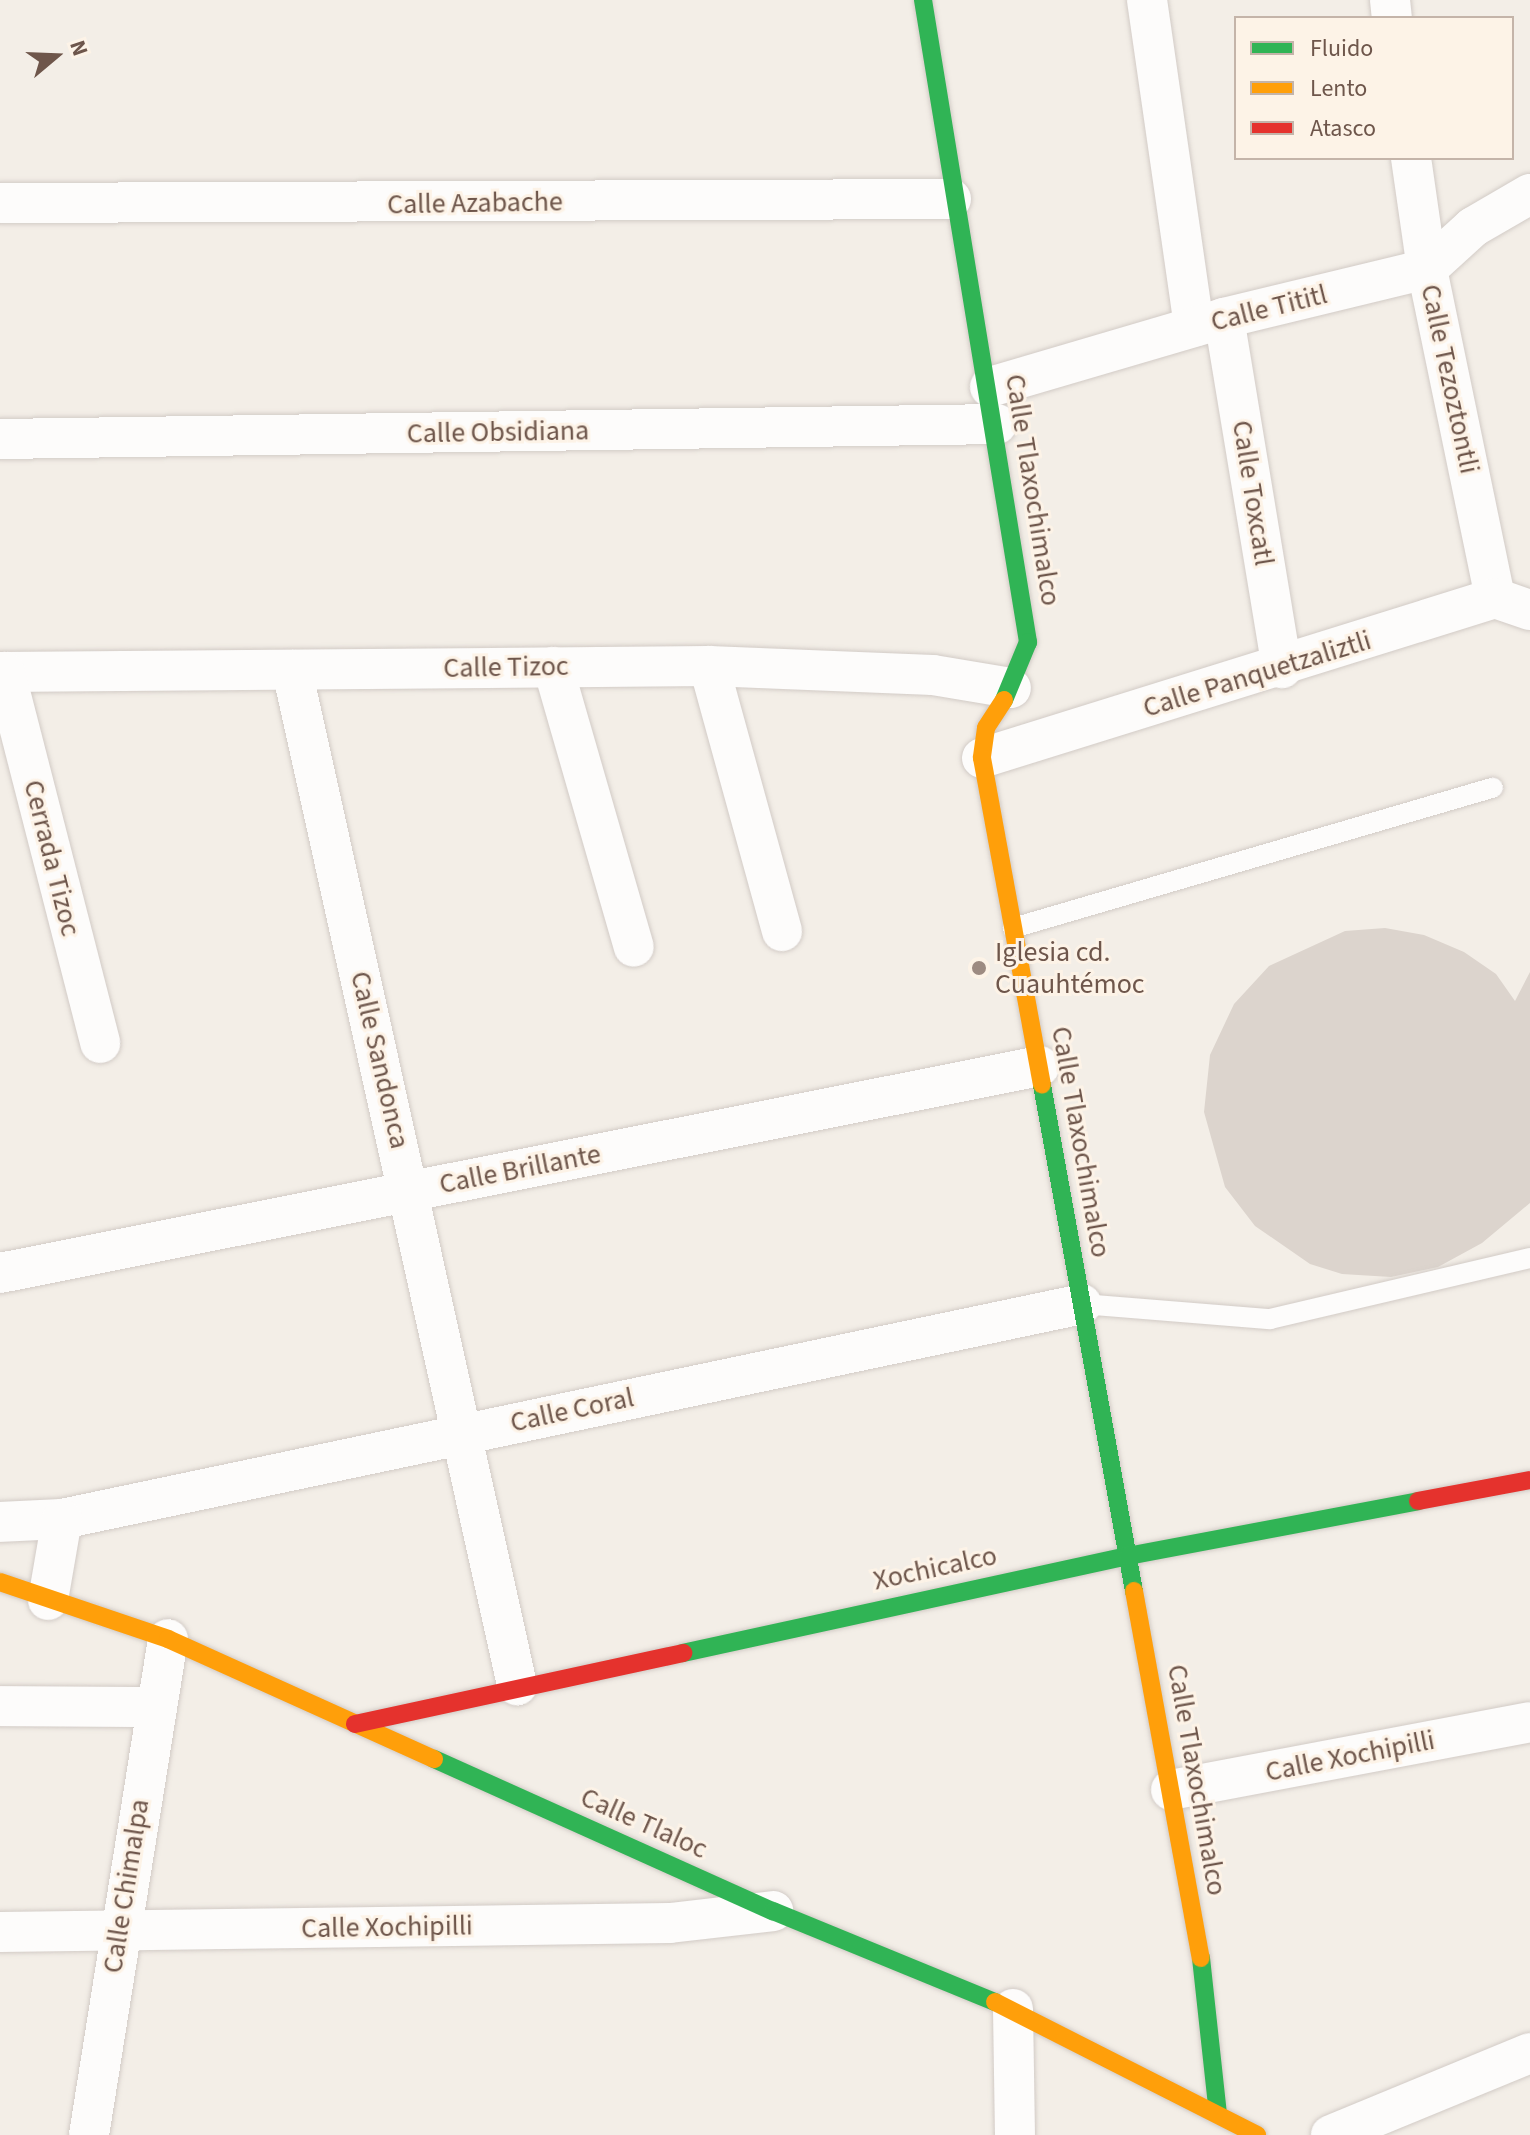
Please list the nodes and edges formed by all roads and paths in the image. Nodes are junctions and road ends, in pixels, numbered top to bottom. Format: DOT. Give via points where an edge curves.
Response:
graph roads {
  1 [pos="923,0"];
  2 [pos="1147,0"];
  3 [pos="1411,160"];
  4 [pos="1530,194"];
  5 [pos="951,199"];
  6 [pos="0,203"];
  7 [pos="1427,269"];
  8 [pos="1209,322"];
  9 [pos="993,406"];
  10 [pos="0,439"];
  11 [pos="1513,604"];
  12 [pos="709,666"];
  13 [pos="553,667"];
  14 [pos="1282,668"];
  15 [pos="292,670"];
  16 [pos="3,672"];
  17 [pos="1011,688"];
  18 [pos="982,758"];
  19 [pos="1493,788"];
  20 [pos="1013,928"];
  21 [pos="782,931"];
  22 [pos="634,947"];
  23 [pos="100,1043"];
  24 [pos="1040,1066"];
  25 [pos="409,1191"];
  26 [pos="1530,1258"];
  27 [pos="0,1273"];
  28 [pos="1082,1304"];
  29 [pos="460,1433"];
  30 [pos="1530,1480"];
  31 [pos="62,1519"];
  32 [pos="0,1522"];
  33 [pos="1128,1556"];
  34 [pos="0,1582"];
  35 [pos="48,1600"];
  36 [pos="168,1639"];
  37 [pos="517,1685"];
  38 [pos="0,1706"];
  39 [pos="154,1707"];
  40 [pos="1530,1722"];
  41 [pos="355,1724"];
  42 [pos="1171,1790"];
  43 [pos="773,1911"];
  44 [pos="0,1932"];
  45 [pos="118,1932"];
  46 [pos="1013,2009"];
  47 [pos="1530,2053"];
  48 [pos="1218,2114"];
  49 [pos="89,2135"];
  50 [pos="1015,2135"];
  51 [pos="1257,2135"];
  52 [pos="1331,2135"];
  1 -- 5 [label="street, Calle Tlaxochimalco"];
  2 -- 8 [label="street, Calle Toxcatl"];
  3 -- 7 [label="street, Calle Tezoztontli"];
  4 -- 7 [label="street, Calle Tititl" via="1473,227"];
  5 -- 6 [label="street, Calle Azabache"];
  5 -- 9 [label="street, Calle Tlaxochimalco"];
  7 -- 8 [label="street, Calle Tititl"];
  7 -- 11 [label="street, Calle Tezoztontli"];
  8 -- 9 [label="street, Calle Tititl"];
  8 -- 14 [label="street, Calle Toxcatl"];
  9 -- 10 [label="street, Calle Obsidiana"];
  9 -- 17 [label="street, Calle Tlaxochimalco" via="1028,642"];
  11 -- 14 [label="street, Calle Panquetzaliztli"];
  12 -- 13 [label="street, Calle Tizoc"];
  12 -- 17 [label="street, Calle Tizoc" via="933,675"];
  12 -- 21 [label="street"];
  13 -- 15 [label="street, Calle Tizoc"];
  13 -- 22 [label="street"];
  14 -- 18 [label="street, Calle Panquetzaliztli"];
  15 -- 16 [label="street, Calle Tizoc"];
  15 -- 25 [label="street, Calle Sandonca"];
  16 -- 23 [label="street, Cerrada Tizoc"];
  17 -- 18 [label="street, Calle Tlaxochimalco" via="986,728"];
  18 -- 20 [label="street, Calle Tlaxochimalco"];
  19 -- 20 [label="lane"];
  20 -- 24 [label="street, Calle Tlaxochimalco"];
  24 -- 25 [label="street, Calle Brillante"];
  24 -- 28 [label="street, Calle Tlaxochimalco"];
  25 -- 27 [label="street, Calle Brillante"];
  25 -- 29 [label="street, Calle Sandonca"];
  26 -- 28 [label="lane" via="1270,1319"];
  28 -- 29 [label="street, Calle Coral"];
  28 -- 33 [label="street, Calle Tlaxochimalco"];
  29 -- 31 [label="street, Calle Coral"];
  29 -- 37 [label="street, Calle Sandonca"];
  30 -- 33 [label="street, Xochicalco"];
  31 -- 32 [label="street, Calle Coral"];
  31 -- 35 [label="street"];
  33 -- 37 [label="street, Xochicalco"];
  33 -- 42 [label="street, Calle Tlaxochimalco"];
  34 -- 35 [label="street, Calle Tlaloc"];
  35 -- 36 [label="street, Calle Tlaloc"];
  36 -- 39 [label="street, Calle Chimalpa"];
  36 -- 41 [label="street, Calle Tlaloc"];
  37 -- 41 [label="street, Xochicalco"];
  38 -- 39 [label="street"];
  39 -- 45 [label="street, Calle Chimalpa"];
  40 -- 42 [label="street, Calle Xochipilli"];
  41 -- 43 [label="street, Calle Tlaloc"];
  42 -- 48 [label="street, Calle Tlaxochimalco" via="1213,2026"];
  43 -- 45 [label="street, Calle Xochipilli" via="670,1923"];
  43 -- 46 [label="street, Calle Tlaloc"];
  44 -- 45 [label="street, Calle Xochipilli"];
  45 -- 49 [label="street, Calle Chimalpa"];
  46 -- 48 [label="street, Calle Tlaloc"];
  46 -- 50 [label="street"];
  47 -- 52 [label="street"];
  48 -- 51 [label="street, Calle Tlaloc"];
}
